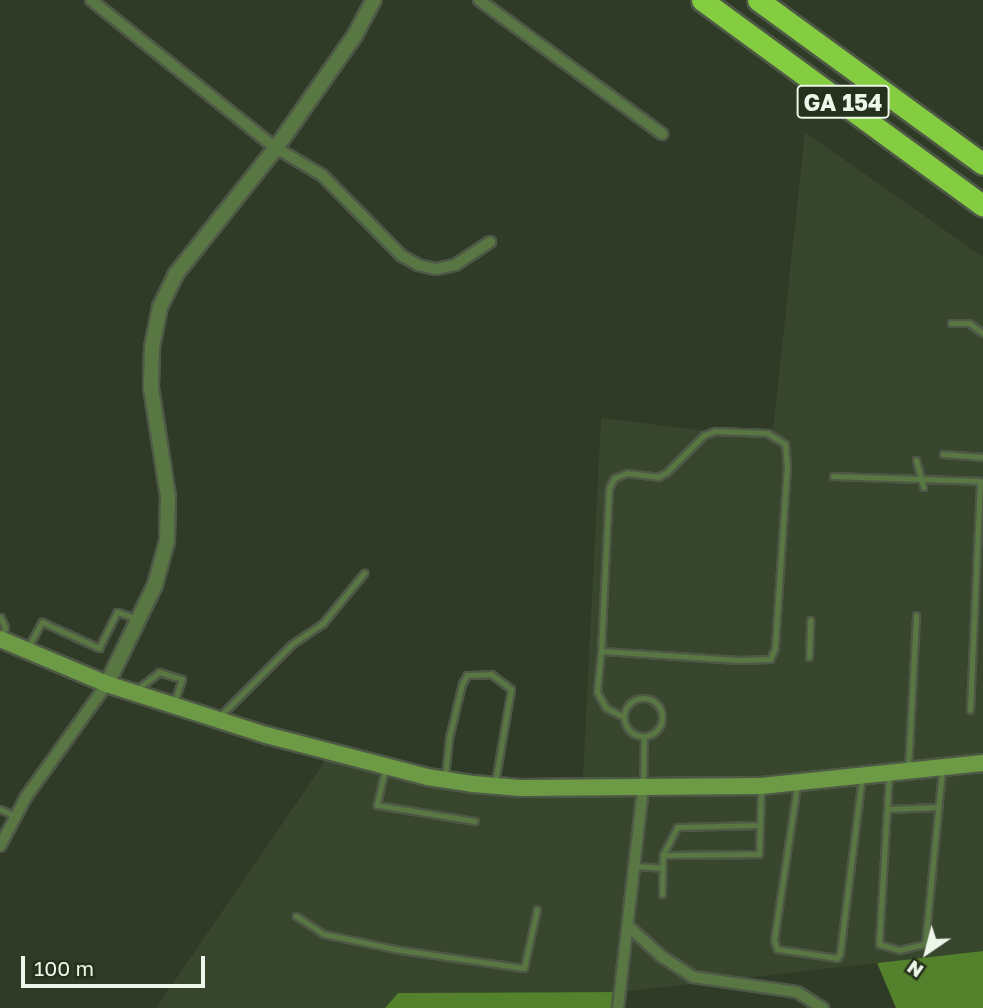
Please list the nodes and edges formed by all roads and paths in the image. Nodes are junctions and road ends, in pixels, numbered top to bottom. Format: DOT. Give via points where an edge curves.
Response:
graph roads {
  1 [pos="91,0"];
  2 [pos="374,0"];
  3 [pos="479,0"];
  4 [pos="702,0"];
  5 [pos="758,0"];
  6 [pos="662,134"];
  7 [pos="276,148"];
  8 [pos="983,164"];
  9 [pos="983,206"];
  10 [pos="490,242"];
  11 [pos="951,323"];
  12 [pos="983,333"];
  13 [pos="943,454"];
  14 [pos="983,457"];
  15 [pos="916,460"];
  16 [pos="833,476"];
  17 [pos="921,479"];
  18 [pos="923,487"];
  19 [pos="365,573"];
  20 [pos="916,615"];
  21 [pos="0,617"];
  22 [pos="139,619"];
  23 [pos="810,620"];
  24 [pos="1,639"];
  25 [pos="26,650"];
  26 [pos="601,651"];
  27 [pos="809,657"];
  28 [pos="107,684"];
  29 [pos="133,692"];
  30 [pos="173,705"];
  31 [pos="970,710"];
  32 [pos="624,717"];
  33 [pos="217,719"];
  34 [pos="645,737"];
  35 [pos="983,763"];
  36 [pos="386,766"];
  37 [pos="943,768"];
  38 [pos="908,773"];
  39 [pos="890,774"];
  40 [pos="862,777"];
  41 [pos="444,779"];
  42 [pos="797,783"];
  43 [pos="495,786"];
  44 [pos="761,786"];
  45 [pos="643,787"];
  46 [pos="939,807"];
  47 [pos="0,809"];
  48 [pos="887,809"];
  49 [pos="15,816"];
  50 [pos="475,821"];
  51 [pos="760,825"];
  52 [pos="706,826"];
  53 [pos="722,826"];
  54 [pos="706,834"];
  55 [pos="722,834"];
  56 [pos="0,846"];
  57 [pos="706,846"];
  58 [pos="722,846"];
  59 [pos="741,846"];
  60 [pos="742,854"];
  61 [pos="663,855"];
  62 [pos="706,855"];
  63 [pos="722,855"];
  64 [pos="636,866"];
  65 [pos="662,868"];
  66 [pos="662,894"];
  67 [pos="537,909"];
  68 [pos="296,916"];
  69 [pos="628,926"];
  70 [pos="618,1008"];
  71 [pos="823,1008"];
  1 -- 7 [label="street"];
  2 -- 7 [label="street"];
  3 -- 6 [label="street"];
  4 -- 9 [label="highway, GA 154"];
  5 -- 8 [label="highway, GA 154"];
  7 -- 10 [label="street" via="322,174 402,256 418,265 436,269 455,265"];
  7 -- 22 [label="street" via="176,274 160,307 151,387 168,496 167,541 155,585"];
  11 -- 12 [label="lane" via="969,323"];
  13 -- 14 [label="lane"];
  15 -- 17 [label="lane"];
  16 -- 17 [label="lane"];
  17 -- 18 [label="lane"];
  17 -- 31 [label="lane" via="980,481"];
  19 -- 33 [label="lane" via="323,623 292,644"];
  20 -- 38 [label="lane"];
  21 -- 24 [label="lane" via="5,627"];
  22 -- 25 [label="lane" via="117,611 99,648 42,622"];
  22 -- 28 [label="street"];
  23 -- 27 [label="lane"];
  24 -- 25 [label="main road"];
  25 -- 28 [label="main road"];
  26 -- 26 [label="lane" via="770,659 775,648 785,443 767,433 715,430 658,477 627,473 614,478 608,488"];
  26 -- 32 [label="lane" via="597,692 606,708"];
  28 -- 29 [label="main road"];
  28 -- 49 [label="street"];
  29 -- 30 [label="main road"];
  29 -- 30 [label="lane" via="159,672 182,680"];
  30 -- 33 [label="main road"];
  32 -- 34 [label="lane" via="628,729"];
  32 -- 34 [label="lane" via="633,701 645,699 656,704 662,721 656,732"];
  33 -- 36 [label="main road"];
  34 -- 45 [label="lane"];
  35 -- 37 [label="main road"];
  36 -- 41 [label="main road"];
  36 -- 50 [label="lane" via="377,805"];
  37 -- 38 [label="main road"];
  37 -- 46 [label="lane"];
  38 -- 39 [label="main road"];
  39 -- 40 [label="main road"];
  39 -- 48 [label="lane"];
  40 -- 42 [label="main road"];
  40 -- 42 [label="lane" via="836,958 777,949 774,940"];
  41 -- 43 [label="main road"];
  41 -- 43 [label="lane" via="462,684 467,675 491,674 511,689"];
  42 -- 44 [label="main road"];
  43 -- 45 [label="main road"];
  44 -- 45 [label="main road"];
  44 -- 51 [label="lane"];
  45 -- 64 [label="street"];
  46 -- 48 [label="lane"];
  46 -- 48 [label="lane" via="925,944 899,950 879,944"];
  47 -- 49 [label="lane"];
  49 -- 56 [label="street"];
  51 -- 53 [label="lane"];
  51 -- 60 [label="lane" via="759,854"];
  52 -- 53 [label="lane"];
  52 -- 54 [label="lane"];
  52 -- 61 [label="lane" via="677,827"];
  53 -- 55 [label="lane"];
  57 -- 62 [label="lane"];
  58 -- 63 [label="lane"];
  59 -- 60 [label="lane"];
  60 -- 63 [label="lane"];
  61 -- 62 [label="lane"];
  61 -- 65 [label="lane"];
  62 -- 63 [label="lane"];
  64 -- 65 [label="lane"];
  64 -- 69 [label="street"];
  65 -- 66 [label="lane"];
  67 -- 68 [label="lane" via="524,968 324,934"];
  69 -- 70 [label="street"];
  69 -- 71 [label="street" via="693,977 797,992"];
}
